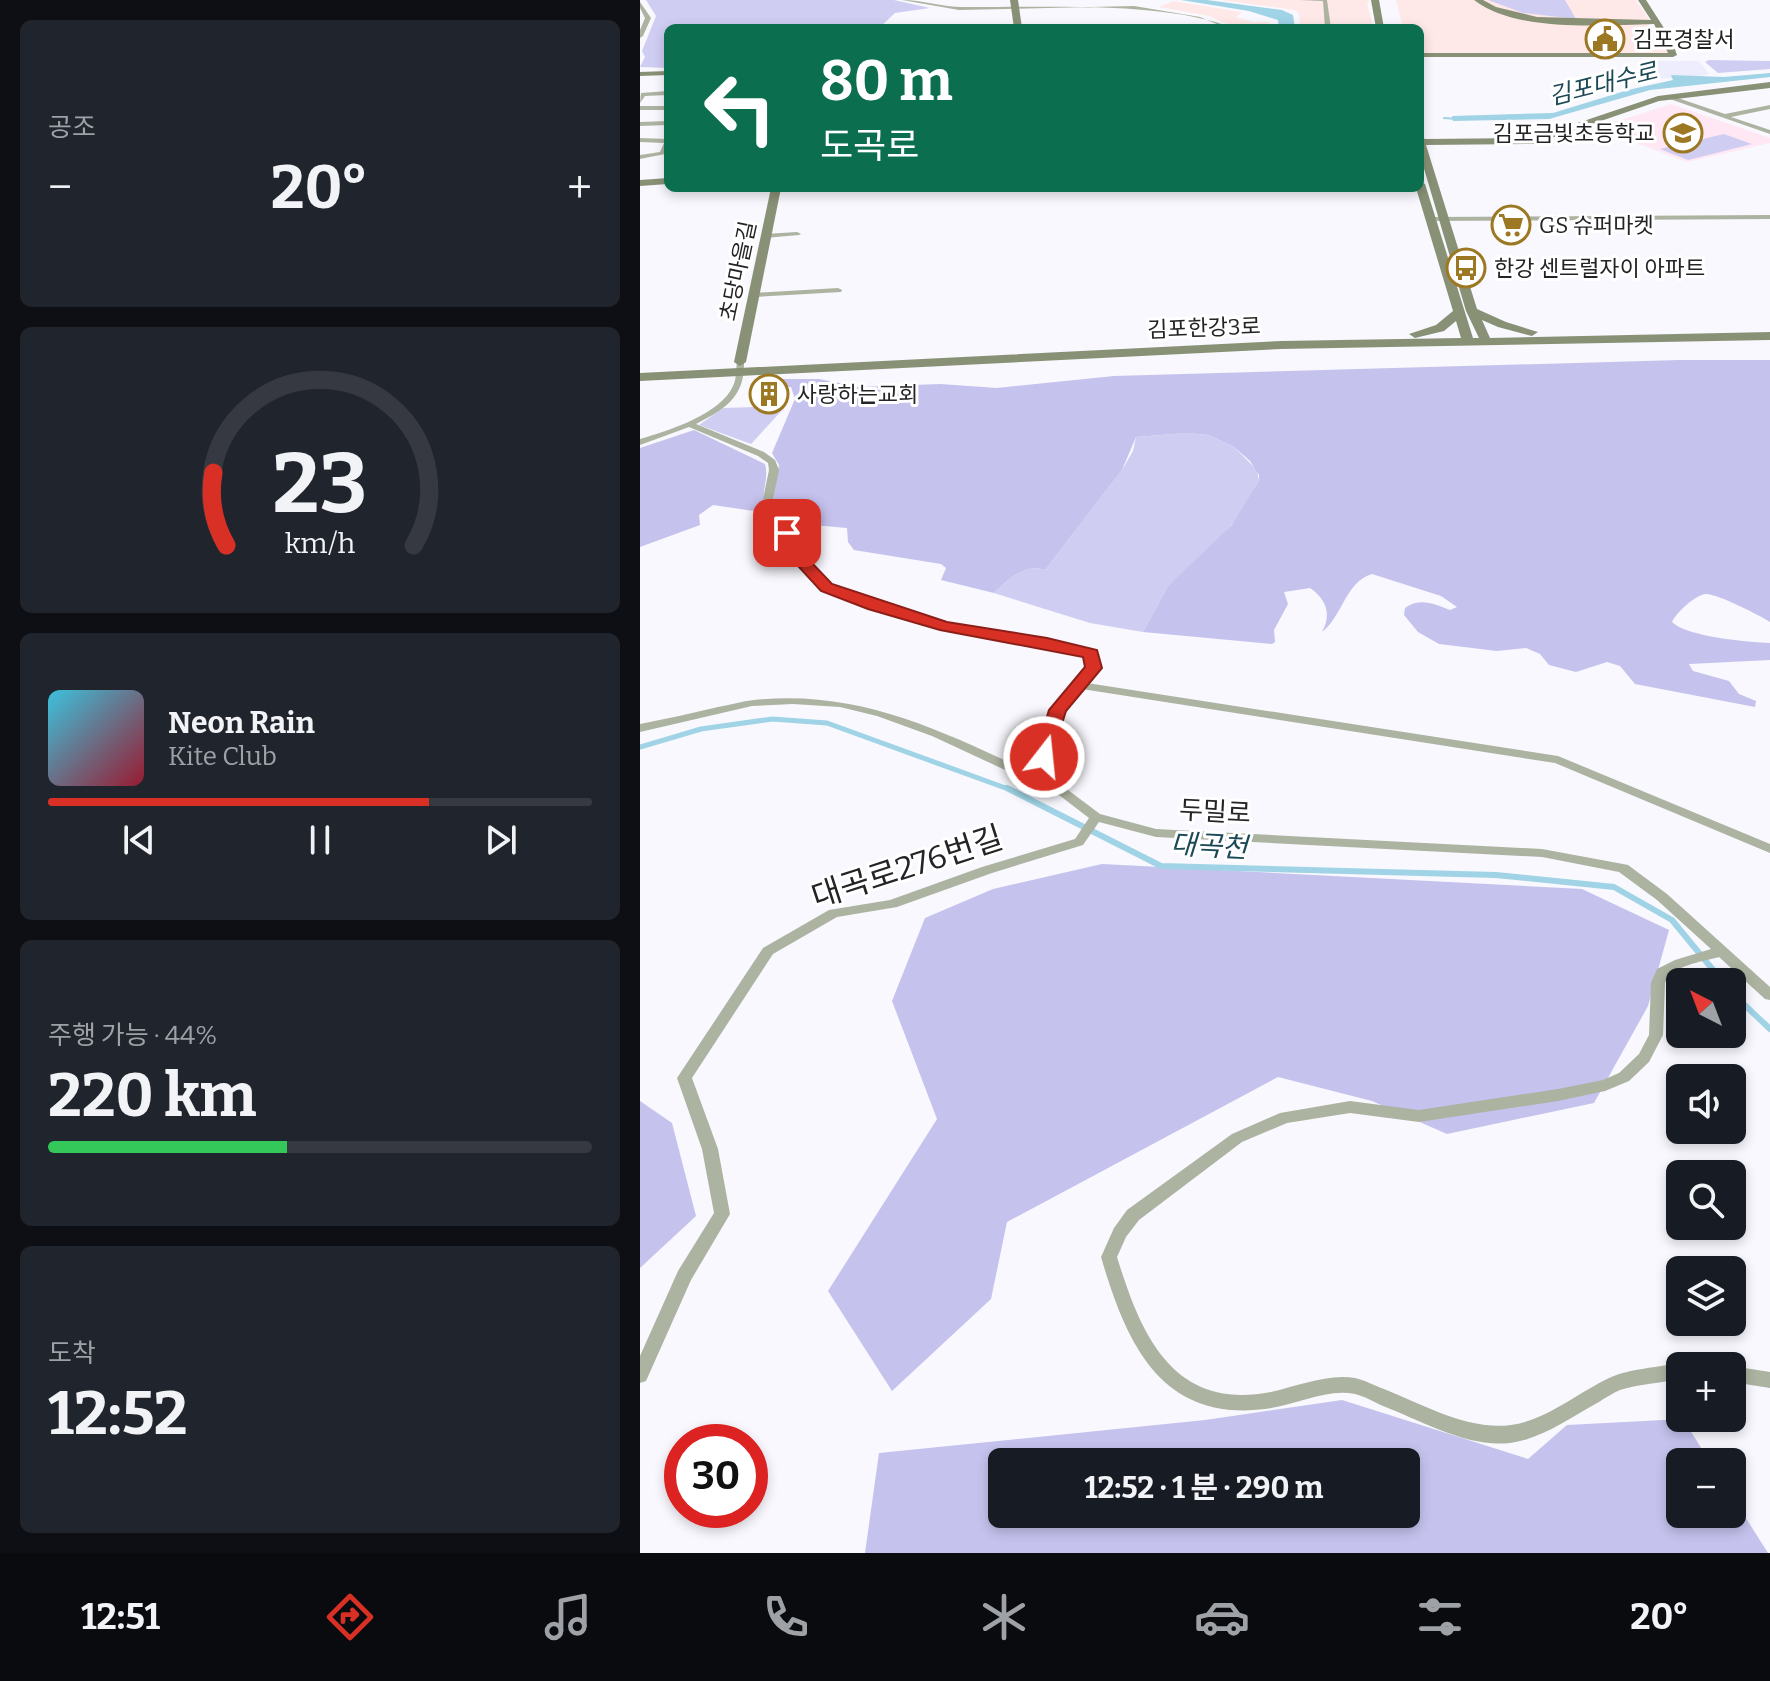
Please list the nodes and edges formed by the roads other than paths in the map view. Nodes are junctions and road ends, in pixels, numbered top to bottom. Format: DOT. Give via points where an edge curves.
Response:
graph roads {
  1 [pos="904,0"];
  2 [pos="1301,0"];
  3 [pos="1325,0"];
  4 [pos="1375,0"];
  5 [pos="1478,0"];
  6 [pos="1642,0"];
  7 [pos="641,4"];
  8 [pos="1014,4"];
  9 [pos="1657,22"];
  10 [pos="1017,24"];
  11 [pos="1220,24"];
  12 [pos="1328,24"];
  13 [pos="1379,24"];
  14 [pos="640,36"];
  15 [pos="1424,56"];
  16 [pos="664,74"];
  17 [pos="640,75"];
  18 [pos="1770,85"];
  19 [pos="664,93"];
  20 [pos="643,94"];
  21 [pos="1669,97"];
  22 [pos="1770,107"];
  23 [pos="640,108"];
  24 [pos="664,108"];
  25 [pos="1726,116"];
  26 [pos="664,123"];
  27 [pos="640,124"];
  28 [pos="1770,132"];
  29 [pos="640,140"];
  30 [pos="664,141"];
  31 [pos="1424,141"];
  32 [pos="664,150"];
  33 [pos="1424,155"];
  34 [pos="640,157"];
  35 [pos="664,181"];
  36 [pos="640,183"];
  37 [pos="775,192"];
  38 [pos="1422,192"];
  39 [pos="1770,217"];
  40 [pos="1442,218"];
  41 [pos="1428,219"];
  42 [pos="797,234"];
  43 [pos="765,236"];
  44 [pos="838,290"];
  45 [pos="753,295"];
  46 [pos="1472,311"];
  47 [pos="1458,313"];
  48 [pos="1770,328"];
  49 [pos="1535,332"];
  50 [pos="1413,334"];
  51 [pos="1770,336"];
  52 [pos="1467,337"];
  53 [pos="1484,337"];
  54 [pos="740,366"];
  55 [pos="640,368"];
  56 [pos="640,377"];
  57 [pos="688,424"];
  58 [pos="640,442"];
  59 [pos="1079,685"];
  60 [pos="640,728"];
  61 [pos="1063,792"];
  62 [pos="1094,820"];
  63 [pos="1770,849"];
  64 [pos="1718,953"];
  65 [pos="1770,995"];
  66 [pos="1666,1374"];
  67 [pos="640,1375"];
  68 [pos="1746,1376"];
  69 [pos="1770,1380"];
  1 -- 8 [label="street" via="946,8"];
  2 -- 3 [label="street"];
  3 -- 12 [label="street"];
  4 -- 13 [label="street"];
  5 -- 9 [label="street" via="1529,18"];
  6 -- 9 [label="street"];
  7 -- 14 [label="street" via="648,18"];
  8 -- 10 [label="street"];
  8 -- 11 [label="street" via="1142,6"];
  9 -- 15 [label="street" via="1679,56"];
  16 -- 17 [label="street"];
  18 -- 21 [label="street"];
  19 -- 20 [label="street"];
  21 -- 25 [label="street"];
  21 -- 31 [label="street" via="1534,141"];
  22 -- 25 [label="street"];
  23 -- 24 [label="street"];
  25 -- 28 [label="street"];
  26 -- 27 [label="street"];
  29 -- 30 [label="street"];
  32 -- 34 [label="street"];
  33 -- 40 [label="street"];
  35 -- 36 [label="street"];
  37 -- 43 [label="street, 초당마을길"];
  38 -- 41 [label="street"];
  39 -- 40 [label="street"];
  40 -- 41 [label="street"];
  40 -- 46 [label="street"];
  41 -- 47 [label="street"];
  42 -- 43 [label="street"];
  43 -- 45 [label="street, 초당마을길"];
  44 -- 45 [label="street"];
  45 -- 54 [label="street, 초당마을길"];
  46 -- 49 [label="street"];
  46 -- 53 [label="street"];
  47 -- 50 [label="street" via="1440,328"];
  47 -- 52 [label="street"];
  48 -- 49 [label="street, 김포한강3로"];
  49 -- 53 [label="street, 김포한강3로"];
  50 -- 52 [label="street, 김포한강3로"];
  50 -- 54 [label="street, 김포한강3로" via="1181,341"];
  51 -- 53 [label="street, 김포한강3로"];
  52 -- 53 [label="street, 김포한강3로"];
  52 -- 54 [label="street, 김포한강3로"];
  54 -- 55 [label="street, 김포한강3로"];
  54 -- 56 [label="street, 김포한강3로"];
  54 -- 57 [label="street" via="732,395"];
  57 -- 58 [label="street"];
  57 -- 59 [label="street" via="772,462 768,499 803,563 826,587 945,627 1091,654 1094,668"];
  59 -- 61 [label="street" via="1057,710 1044,757"];
  59 -- 63 [label="street" via="1558,760"];
  60 -- 61 [label="street, 두밀로" via="752,703 840,704 936,734"];
  61 -- 62 [label="street, 두밀로"];
  62 -- 64 [label="street, 두밀로" via="1156,833 1542,853 1623,868 1662,897"];
  62 -- 67 [label="street, 대곡로276번길" via="1079,842 892,904 834,913 768,951 684,1078 710,1149 722,1214 684,1276"];
  64 -- 65 [label="street, 두밀로"];
  64 -- 66 [label="street" via="1662,973 1656,1035 1644,1058 1624,1077 1558,1095 1419,1116 1350,1107 1285,1117 1237,1138 1133,1215 1109,1257 1118,1291 1155,1365 1182,1390 1211,1401 1262,1402 1335,1385 1355,1386 1476,1434 1511,1434 1537,1427 1616,1383"];
  68 -- 69 [label="street"];
}
